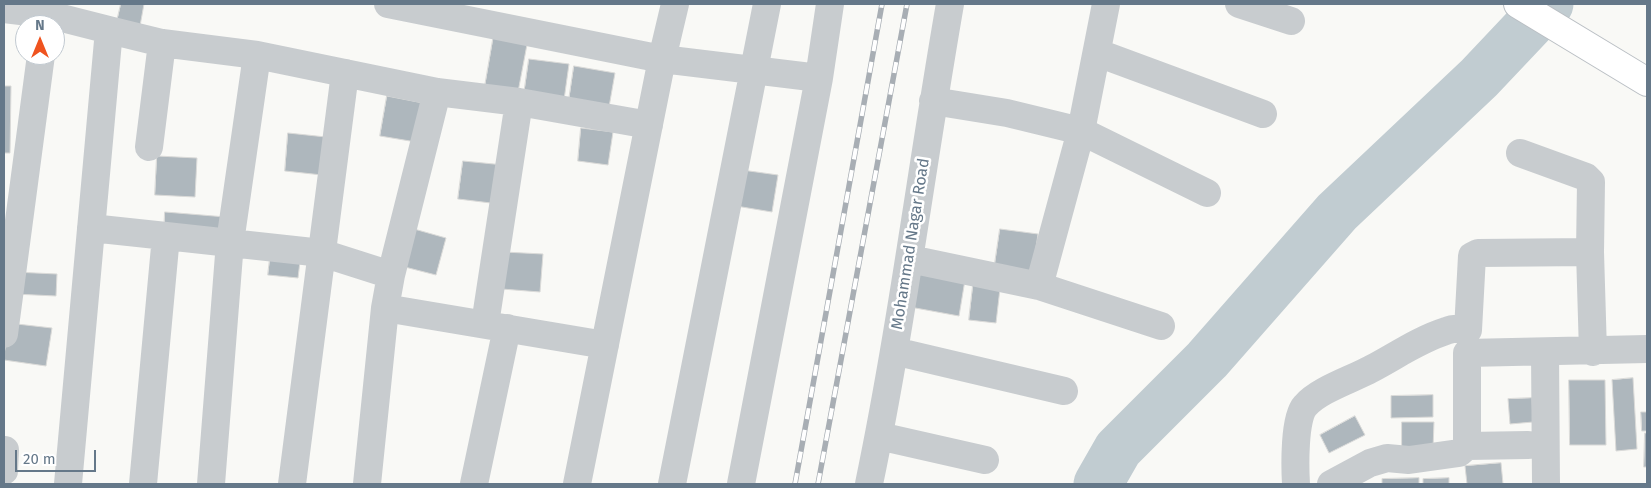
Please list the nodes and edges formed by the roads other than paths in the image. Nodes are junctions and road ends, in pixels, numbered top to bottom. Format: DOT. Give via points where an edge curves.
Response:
graph roads {
  1 [pos="388,4"];
  2 [pos="675,4"];
  3 [pos="767,4"];
  4 [pos="830,4"];
  5 [pos="950,4"];
  6 [pos="1106,4"];
  7 [pos="1239,4"];
  8 [pos="1518,4"];
  9 [pos="4,9"];
  10 [pos="29,15"];
  11 [pos="1291,21"];
  12 [pos="65,22"];
  13 [pos="109,30"];
  14 [pos="162,43"];
  15 [pos="1098,53"];
  16 [pos="257,55"];
  17 [pos="662,59"];
  18 [pos="40,65"];
  19 [pos="754,70"];
  20 [pos="345,73"];
  21 [pos="819,78"];
  22 [pos="1647,82"];
  23 [pos="437,92"];
  24 [pos="933,100"];
  25 [pos="519,102"];
  26 [pos="1263,114"];
  27 [pos="650,125"];
  28 [pos="1081,131"];
  29 [pos="149,146"];
  30 [pos="1520,153"];
  31 [pos="1207,193"];
  32 [pos="92,228"];
  33 [pos="166,236"];
  34 [pos="230,242"];
  35 [pos="1590,252"];
  36 [pos="322,253"];
  37 [pos="910,259"];
  38 [pos="391,275"];
  39 [pos="1039,286"];
  40 [pos="385,308"];
  41 [pos="496,326"];
  42 [pos="1161,326"];
  43 [pos="4,334"];
  44 [pos="1467,341"];
  45 [pos="605,345"];
  46 [pos="1647,349"];
  47 [pos="894,351"];
  48 [pos="1545,352"];
  49 [pos="1593,352"];
  50 [pos="1064,391"];
  51 [pos="879,436"];
  52 [pos="1528,445"];
  53 [pos="1467,446"];
  54 [pos="984,460"];
  55 [pos="68,484"];
  56 [pos="143,484"];
  57 [pos="211,484"];
  58 [pos="292,484"];
  59 [pos="367,484"];
  60 [pos="474,484"];
  61 [pos="577,484"];
  62 [pos="672,484"];
  63 [pos="741,484"];
  64 [pos="869,484"];
  65 [pos="1296,484"];
  66 [pos="1331,484"];
  67 [pos="1546,484"];
  1 -- 17 [label="street"];
  2 -- 17 [label="street"];
  3 -- 19 [label="street"];
  4 -- 21 [label="street"];
  5 -- 24 [label="street, Mohammad Nagar Road"];
  6 -- 15 [label="street"];
  7 -- 11 [label="street"];
  8 -- 22 [label="main road"];
  9 -- 10 [label="street"];
  12 -- 13 [label="street"];
  13 -- 14 [label="street"];
  13 -- 32 [label="street"];
  14 -- 16 [label="street"];
  14 -- 29 [label="street"];
  15 -- 26 [label="street"];
  15 -- 28 [label="street"];
  16 -- 20 [label="street"];
  16 -- 34 [label="street"];
  17 -- 19 [label="street"];
  17 -- 27 [label="street"];
  18 -- 43 [label="street"];
  19 -- 21 [label="street"];
  19 -- 62 [label="street"];
  20 -- 23 [label="street"];
  20 -- 36 [label="street"];
  21 -- 63 [label="street"];
  23 -- 25 [label="street"];
  23 -- 38 [label="street"];
  24 -- 28 [label="street"];
  24 -- 37 [label="street, Mohammad Nagar Road"];
  25 -- 27 [label="street"];
  25 -- 41 [label="street"];
  27 -- 45 [label="street"];
  28 -- 31 [label="street"];
  28 -- 39 [label="street"];
  30 -- 35 [label="street" via="1586,177 1591,182"];
  32 -- 33 [label="street"];
  32 -- 55 [label="street"];
  33 -- 34 [label="street"];
  33 -- 56 [label="street"];
  34 -- 36 [label="street"];
  34 -- 57 [label="street"];
  35 -- 44 [label="street" via="1478,253 1472,256"];
  35 -- 49 [label="street"];
  36 -- 38 [label="street"];
  36 -- 58 [label="street"];
  37 -- 39 [label="street"];
  37 -- 47 [label="street, Mohammad Nagar Road"];
  38 -- 40 [label="street"];
  39 -- 42 [label="street"];
  40 -- 41 [label="street"];
  40 -- 59 [label="street"];
  41 -- 45 [label="street"];
  41 -- 60 [label="street"];
  44 -- 48 [label="street"];
  44 -- 53 [label="street"];
  44 -- 65 [label="street" via="1447,330 1416,343 1305,405 1300,415"];
  45 -- 61 [label="street"];
  46 -- 49 [label="street"];
  47 -- 50 [label="street"];
  47 -- 51 [label="street, Mohammad Nagar Road"];
  48 -- 49 [label="street"];
  48 -- 67 [label="street"];
  51 -- 54 [label="street"];
  51 -- 64 [label="street, Mohammad Nagar Road"];
  52 -- 53 [label="street"];
  53 -- 66 [label="street" via="1459,453 1409,460 1387,458 1370,463"];
}
